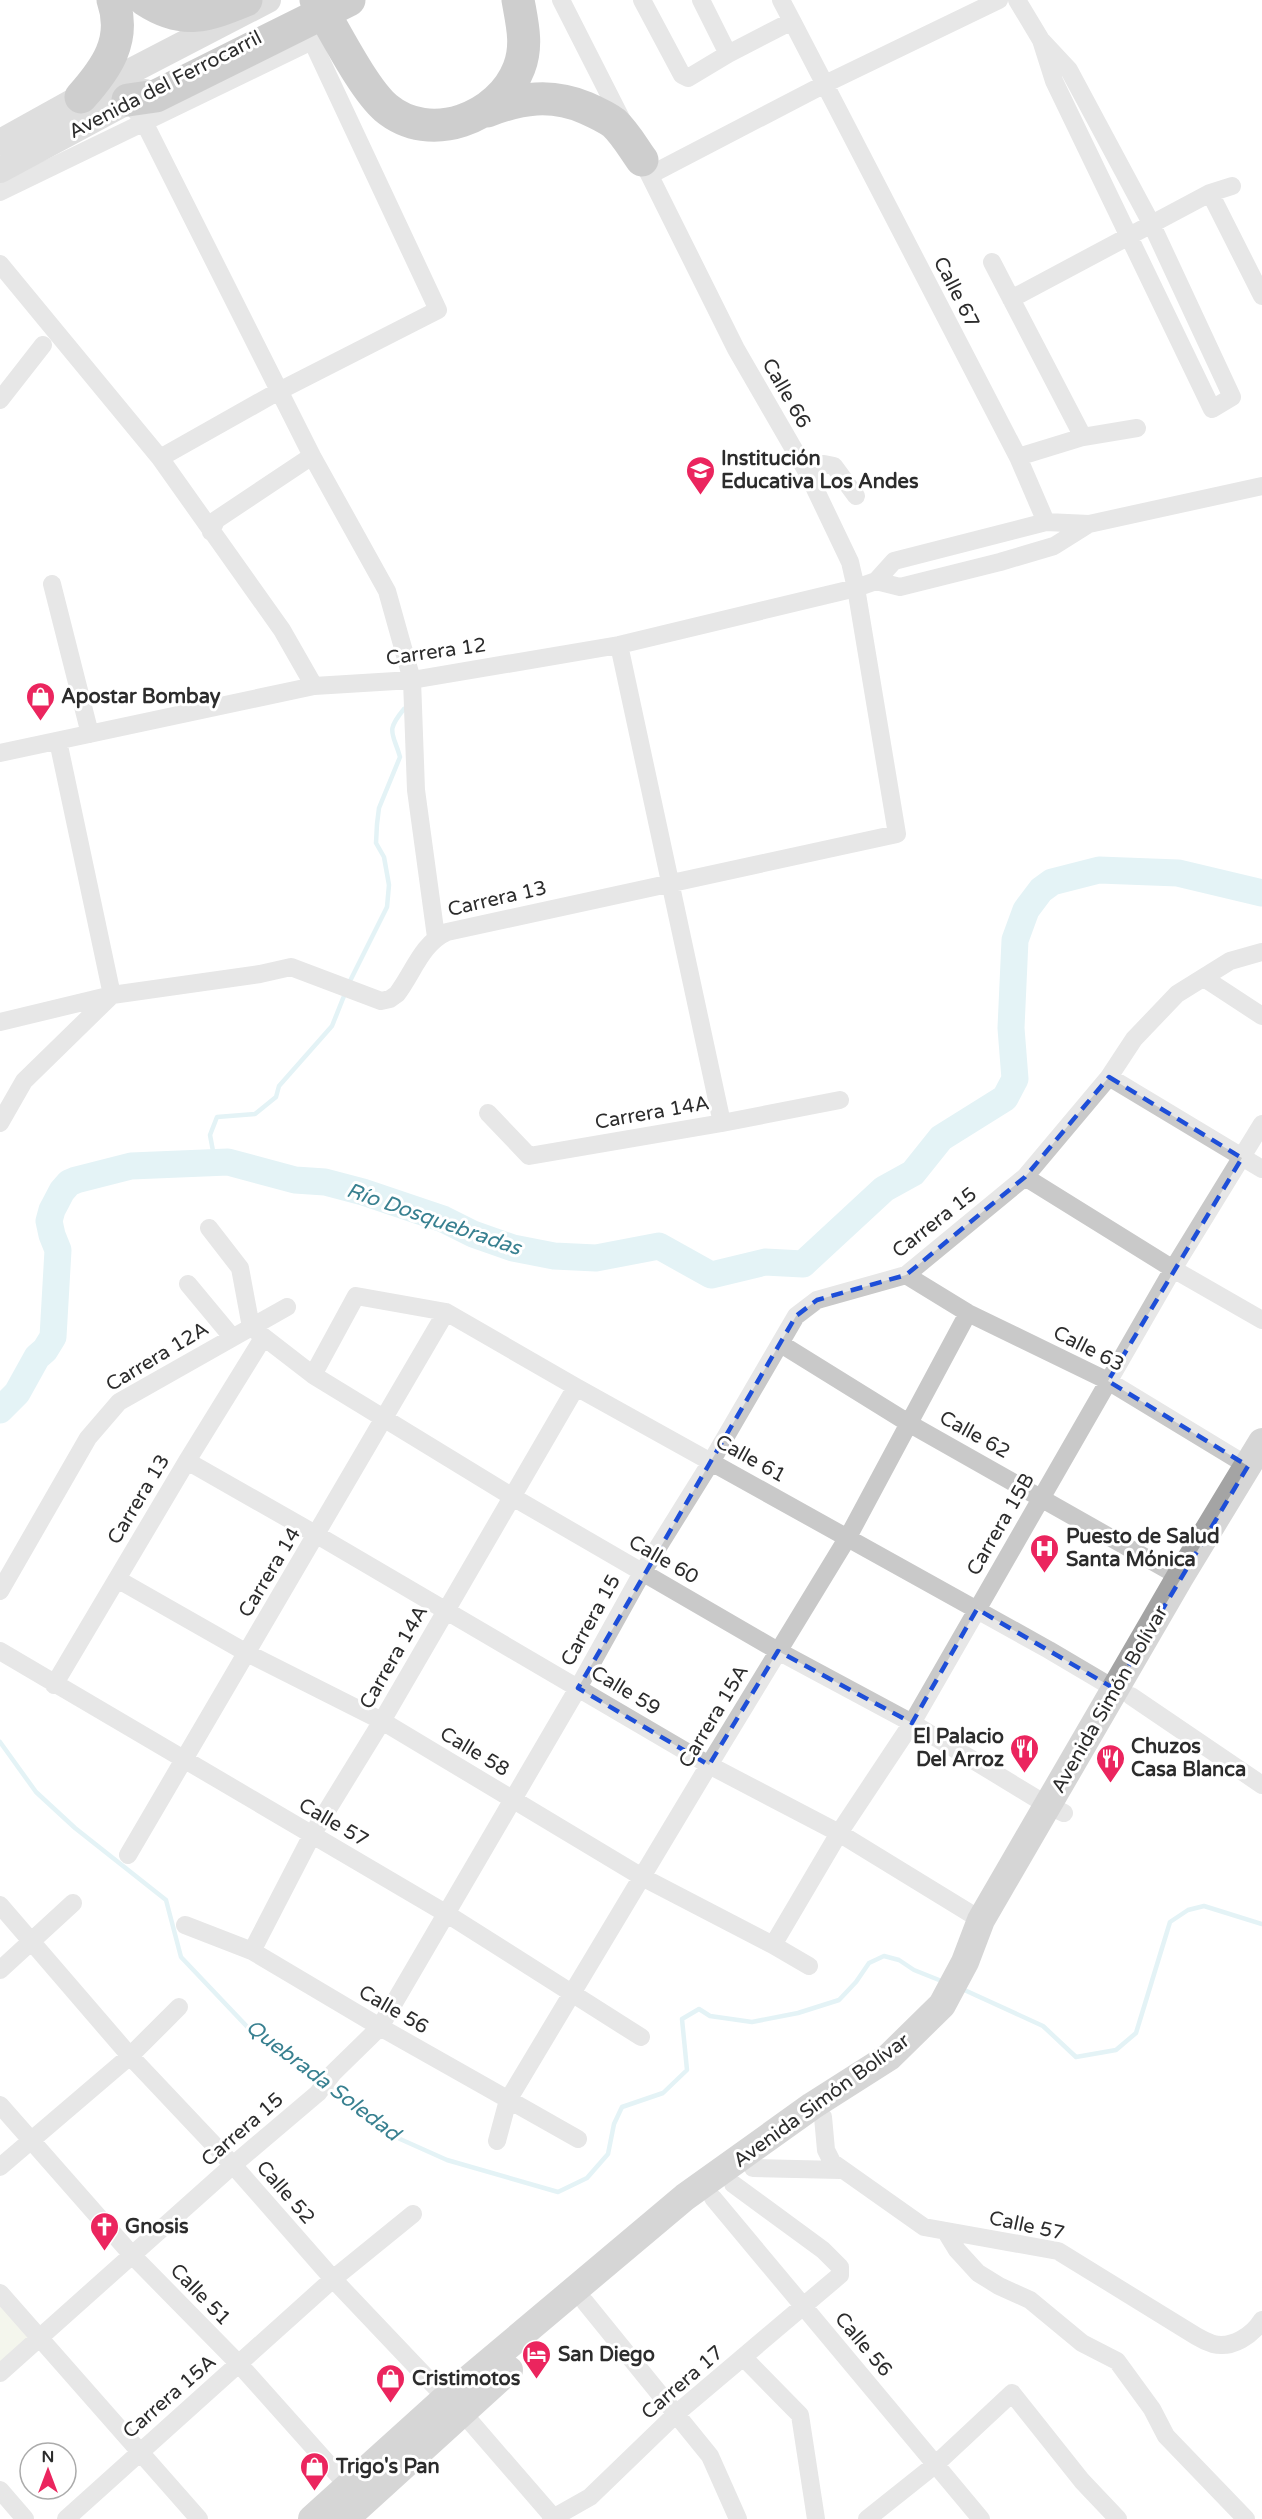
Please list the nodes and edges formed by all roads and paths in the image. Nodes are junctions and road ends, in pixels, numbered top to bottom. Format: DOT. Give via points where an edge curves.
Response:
graph roads {
  1 [pos="113,0"];
  2 [pos="146,0"];
  3 [pos="246,0"];
  4 [pos="268,0"];
  5 [pos="561,0"];
  6 [pos="642,0"];
  7 [pos="701,0"];
  8 [pos="781,0"];
  9 [pos="999,0"];
  10 [pos="1017,0"];
  11 [pos="517,5"];
  12 [pos="321,15"];
  13 [pos="792,21"];
  14 [pos="1041,40"];
  15 [pos="728,54"];
  16 [pos="825,84"];
  17 [pos="81,97"];
  18 [pos="136,111"];
  19 [pos="472,117"];
  20 [pos="0,142"];
  21 [pos="646,168"];
  22 [pos="0,170"];
  23 [pos="1232,186"];
  24 [pos="0,192"];
  25 [pos="1210,193"];
  26 [pos="1151,223"];
  27 [pos="1130,235"];
  28 [pos="992,262"];
  29 [pos="1,266"];
  30 [pos="1262,296"];
  31 [pos="1011,299"];
  32 [pos="43,345"];
  33 [pos="279,391"];
  34 [pos="0,400"];
  35 [pos="1137,428"];
  36 [pos="1083,437"];
  37 [pos="312,456"];
  38 [pos="1018,457"];
  39 [pos="159,458"];
  40 [pos="807,472"];
  41 [pos="1262,486"];
  42 [pos="856,496"];
  43 [pos="1046,522"];
  44 [pos="1089,524"];
  45 [pos="211,532"];
  46 [pos="876,580"];
  47 [pos="52,584"];
  48 [pos="856,588"];
  49 [pos="619,645"];
  50 [pos="412,680"];
  51 [pos="314,686"];
  52 [pos="90,734"];
  53 [pos="58,741"];
  54 [pos="0,753"];
  55 [pos="897,834"];
  56 [pos="669,882"];
  57 [pos="436,937"];
  58 [pos="1262,952"];
  59 [pos="1204,978"];
  60 [pos="112,995"];
  61 [pos="1262,1016"];
  62 [pos="0,1022"];
  63 [pos="1109,1077"];
  64 [pos="840,1100"];
  65 [pos="488,1113"];
  66 [pos="0,1123"];
  67 [pos="722,1123"];
  68 [pos="1262,1124"];
  69 [pos="1242,1158"];
  70 [pos="1262,1169"];
  71 [pos="1025,1178"];
  72 [pos="209,1228"];
  73 [pos="1173,1269"];
  74 [pos="906,1275"];
  75 [pos="188,1284"];
  76 [pos="287,1307"];
  77 [pos="446,1312"];
  78 [pos="968,1313"];
  79 [pos="1262,1320"];
  80 [pos="257,1332"];
  81 [pos="232,1337"];
  82 [pos="781,1344"];
  83 [pos="313,1375"];
  84 [pos="1108,1381"];
  85 [pos="576,1387"];
  86 [pos="383,1418"];
  87 [pos="910,1424"];
  88 [pos="187,1461"];
  89 [pos="1257,1461"];
  90 [pos="711,1462"];
  91 [pos="511,1496"];
  92 [pos="1041,1497"];
  93 [pos="317,1535"];
  94 [pos="848,1537"];
  95 [pos="642,1573"];
  96 [pos="1180,1577"];
  97 [pos="117,1579"];
  98 [pos="0,1591"];
  99 [pos="977,1609"];
  100 [pos="447,1610"];
  101 [pos="0,1651"];
  102 [pos="778,1651"];
  103 [pos="247,1653"];
  104 [pos="54,1685"];
  105 [pos="578,1688"];
  106 [pos="1123,1692"];
  107 [pos="382,1721"];
  108 [pos="912,1723"];
  109 [pos="183,1759"];
  110 [pos="709,1765"];
  111 [pos="1262,1785"];
  112 [pos="512,1799"];
  113 [pos="1055,1809"];
  114 [pos="839,1833"];
  115 [pos="312,1835"];
  116 [pos="128,1855"];
  117 [pos="642,1877"];
  118 [pos="73,1904"];
  119 [pos="0,1905"];
  120 [pos="447,1914"];
  121 [pos="981,1920"];
  122 [pos="185,1925"];
  123 [pos="33,1942"];
  124 [pos="773,1945"];
  125 [pos="252,1951"];
  126 [pos="809,1966"];
  127 [pos="973,1967"];
  128 [pos="0,1970"];
  129 [pos="572,1995"];
  130 [pos="179,2007"];
  131 [pos="948,2010"];
  132 [pos="380,2027"];
  133 [pos="641,2037"];
  134 [pos="130,2056"];
  135 [pos="508,2100"];
  136 [pos="0,2105"];
  137 [pos="823,2117"];
  138 [pos="578,2139"];
  139 [pos="29,2140"];
  140 [pos="497,2141"];
  141 [pos="232,2165"];
  142 [pos="0,2167"];
  143 [pos="841,2170"];
  144 [pos="733,2183"];
  145 [pos="413,2214"];
  146 [pos="946,2232"];
  147 [pos="132,2255"];
  148 [pos="333,2279"];
  149 [pos="0,2293"];
  150 [pos="585,2302"];
  151 [pos="803,2307"];
  152 [pos="1262,2320"];
  153 [pos="39,2337"];
  154 [pos="744,2358"];
  155 [pos="239,2364"];
  156 [pos="0,2373"];
  157 [pos="454,2405"];
  158 [pos="677,2413"];
  159 [pos="139,2452"];
  160 [pos="936,2464"];
  161 [pos="348,2486"];
  162 [pos="0,2490"];
  163 [pos="552,2518"];
  164 [pos="870,2518"];
  165 [pos="25,2519"];
  166 [pos="66,2519"];
  167 [pos="199,2519"];
  168 [pos="312,2519"];
  169 [pos="345,2519"];
  170 [pos="738,2519"];
  171 [pos="816,2519"];
  172 [pos="981,2519"];
  173 [pos="1118,2519"];
  174 [pos="1246,2519"];
  1 -- 17 [label="highway" via="117,29 114,48 105,70"];
  2 -- 3 [label="highway" via="185,16 214,13"];
  4 -- 17 [label="main road, Avenida del Ferrocarril"];
  5 -- 21 [label="street, Calle 66"];
  6 -- 15 [label="street" via="682,75 688,78"];
  7 -- 15 [label="street"];
  8 -- 13 [label="street, Calle 67"];
  9 -- 16 [label="street"];
  10 -- 14 [label="street"];
  11 -- 19 [label="highway" via="524,41 520,67 501,97"];
  12 -- 18 [label="highway" via="156,96"];
  12 -- 18 [label="street" via="232,79"];
  12 -- 19 [label="highway" via="374,94 393,112 415,123 430,125"];
  12 -- 33 [label="street" via="438,310"];
  13 -- 15 [label="street"];
  13 -- 16 [label="street, Calle 67"];
  14 -- 26 [label="street" via="1069,70"];
  14 -- 27 [label="street" via="1054,81"];
  16 -- 21 [label="street"];
  16 -- 38 [label="street, Calle 67"];
  17 -- 20 [label="main road, Avenida del Ferrocarril"];
  18 -- 22 [label="main road, Avenida del Ferrocarril"];
  18 -- 24 [label="street"];
  18 -- 33 [label="street"];
  19 -- 21 [label="highway" via="534,97 574,103 615,124"];
  21 -- 40 [label="street, Calle 66" via="736,349"];
  23 -- 25 [label="street"];
  25 -- 26 [label="street"];
  25 -- 30 [label="street"];
  26 -- 27 [label="street"];
  26 -- 27 [label="street" via="1233,397 1212,410"];
  27 -- 31 [label="street"];
  28 -- 31 [label="street"];
  29 -- 39 [label="street"];
  31 -- 36 [label="street"];
  32 -- 34 [label="street"];
  33 -- 37 [label="street"];
  33 -- 39 [label="street"];
  35 -- 36 [label="street"];
  36 -- 38 [label="street"];
  37 -- 45 [label="street" via="216,520"];
  37 -- 50 [label="street" via="387,591"];
  38 -- 43 [label="street, Calle 67"];
  39 -- 45 [label="street"];
  40 -- 42 [label="street" via="824,464 834,466"];
  40 -- 48 [label="street, Calle 66" via="850,562"];
  41 -- 44 [label="street, Carrera 12"];
  43 -- 44 [label="street, Carrera 12"];
  43 -- 46 [label="street, Carrera 12" via="894,561"];
  44 -- 46 [label="street, Carrera 12" via="1054,546 1000,562 900,587"];
  45 -- 51 [label="street" via="282,630"];
  46 -- 48 [label="street, Carrera 12"];
  47 -- 52 [label="street"];
  48 -- 49 [label="street, Carrera 12"];
  48 -- 55 [label="street, Calle 66"];
  49 -- 50 [label="street, Carrera 12"];
  49 -- 56 [label="street"];
  50 -- 51 [label="street, Carrera 12"];
  50 -- 57 [label="street" via="416,790"];
  51 -- 52 [label="street, Carrera 12"];
  52 -- 53 [label="street, Carrera 12"];
  53 -- 54 [label="street, Carrera 12"];
  53 -- 60 [label="street"];
  55 -- 56 [label="street, Carrera 13"];
  56 -- 57 [label="street, Carrera 13"];
  56 -- 67 [label="street"];
  57 -- 60 [label="street, Carrera 13" via="404,984 390,999 381,1001 291,967"];
  58 -- 59 [label="street, Carrera 15" via="1230,961"];
  59 -- 61 [label="street"];
  59 -- 63 [label="street, Carrera 15" via="1177,994 1158,1012"];
  60 -- 62 [label="street, Carrera 13"];
  60 -- 66 [label="street" via="24,1081"];
  63 -- 69 [label="street"];
  63 -- 71 [label="street, Carrera 15"];
  64 -- 67 [label="street, Carrera 14A"];
  65 -- 67 [label="street, Carrera 14A" via="529,1156"];
  68 -- 69 [label="street, Carrera 15B"];
  69 -- 70 [label="street"];
  69 -- 73 [label="street, Carrera 15B"];
  71 -- 73 [label="street"];
  71 -- 74 [label="street, Carrera 15"];
  72 -- 80 [label="street" via="240,1268"];
  73 -- 79 [label="street"];
  73 -- 84 [label="street, Carrera 15B"];
  74 -- 78 [label="street, Calle 63"];
  74 -- 82 [label="street, Carrera 15" via="817,1300 796,1316"];
  75 -- 81 [label="street"];
  76 -- 80 [label="street, Carrera 12A"];
  77 -- 83 [label="street, Calle 61" via="356,1296"];
  77 -- 85 [label="street, Calle 61"];
  77 -- 86 [label="street, Carrera 14"];
  78 -- 84 [label="street, Calle 63"];
  78 -- 87 [label="street, Carrera 15A"];
  80 -- 81 [label="street, Carrera 12A"];
  80 -- 83 [label="street, Calle 60"];
  80 -- 88 [label="street, Carrera 13"];
  81 -- 98 [label="street, Carrera 12A" via="119,1402 103,1418"];
  82 -- 87 [label="street, Calle 62"];
  82 -- 90 [label="street, Carrera 15"];
  83 -- 86 [label="street, Calle 60"];
  84 -- 89 [label="street, Calle 63"];
  84 -- 92 [label="street, Carrera 15B"];
  85 -- 90 [label="street, Calle 61"];
  85 -- 91 [label="street, Carrera 14A"];
  86 -- 91 [label="street, Calle 60"];
  86 -- 93 [label="street, Carrera 14"];
  87 -- 92 [label="street, Calle 62"];
  87 -- 94 [label="street, Carrera 15A"];
  88 -- 93 [label="street, Calle 59"];
  88 -- 97 [label="street, Carrera 13"];
  89 -- 96 [label="main road, Avenida Simón Bolívar"];
  89 -- 106 [label="main road, Avenida Simón Bolívar"];
  90 -- 94 [label="street, Calle 61"];
  90 -- 95 [label="street, Carrera 15"];
  91 -- 95 [label="street, Calle 60"];
  91 -- 100 [label="street, Carrera 14A"];
  92 -- 96 [label="street, Calle 62"];
  92 -- 99 [label="street, Carrera 15B"];
  93 -- 100 [label="street, Calle 59"];
  93 -- 103 [label="street, Carrera 14"];
  94 -- 99 [label="street, Calle 61"];
  94 -- 102 [label="street, Carrera 15A"];
  95 -- 102 [label="street, Calle 60"];
  95 -- 105 [label="street, Carrera 15"];
  96 -- 106 [label="main road, Avenida Simón Bolívar"];
  97 -- 103 [label="street, Calle 58"];
  97 -- 104 [label="street, Carrera 13"];
  99 -- 106 [label="street, Calle 61"];
  99 -- 108 [label="street, Carrera 15B"];
  100 -- 105 [label="street, Calle 59"];
  100 -- 107 [label="street, Carrera 14A"];
  101 -- 104 [label="street, Calle 57"];
  102 -- 108 [label="street, Calle 60"];
  102 -- 110 [label="street, Carrera 15A"];
  103 -- 107 [label="street, Calle 58"];
  103 -- 109 [label="street, Carrera 14"];
  104 -- 109 [label="street, Calle 57"];
  105 -- 110 [label="street, Calle 59"];
  105 -- 112 [label="street, Carrera 15"];
  106 -- 111 [label="street, Calle 61"];
  106 -- 113 [label="main road, Avenida Simón Bolívar"];
  107 -- 112 [label="street, Calle 58"];
  107 -- 115 [label="street, Carrera 14A"];
  108 -- 113 [label="street, Calle 60"];
  108 -- 114 [label="street, Carrera 15B"];
  109 -- 115 [label="street, Calle 57"];
  109 -- 116 [label="street, Carrera 14"];
  110 -- 114 [label="street, Calle 59"];
  110 -- 117 [label="street, Carrera 15A"];
  112 -- 117 [label="street, Calle 58"];
  112 -- 120 [label="street, Carrera 15"];
  113 -- 121 [label="main road, Avenida Simón Bolívar"];
  113 -- 127 [label="main road, Avenida Simón Bolívar"];
  114 -- 121 [label="street, Calle 59"];
  114 -- 124 [label="street, Carrera 15B"];
  115 -- 120 [label="street, Calle 57"];
  115 -- 125 [label="street, Carrera 14A"];
  117 -- 124 [label="street, Calle 58"];
  117 -- 129 [label="street, Carrera 15A"];
  118 -- 123 [label="street"];
  119 -- 123 [label="street, Calle 52"];
  120 -- 129 [label="street, Calle 57"];
  120 -- 132 [label="street, Carrera 15"];
  121 -- 127 [label="main road, Avenida Simón Bolívar"];
  122 -- 125 [label="street, Calle 56"];
  123 -- 128 [label="street"];
  123 -- 134 [label="street, Calle 52"];
  124 -- 126 [label="street, Calle 58"];
  125 -- 132 [label="street, Calle 56"];
  127 -- 131 [label="main road, Avenida Simón Bolívar"];
  129 -- 133 [label="street, Calle 57"];
  129 -- 135 [label="street, Carrera 15A"];
  130 -- 134 [label="street"];
  131 -- 137 [label="main road, Avenida Simón Bolívar" via="927,2042"];
  131 -- 157 [label="main road, Avenida Simón Bolívar" via="889,2057 812,2106 685,2198"];
  132 -- 135 [label="street, Calle 56"];
  132 -- 141 [label="street, Carrera 15" via="318,2093"];
  134 -- 139 [label="street"];
  134 -- 141 [label="street, Calle 52"];
  135 -- 138 [label="street, Calle 56"];
  135 -- 140 [label="street, Carrera 15A"];
  136 -- 139 [label="street, Calle 51"];
  137 -- 143 [label="street, Calle 57" via="826,2150"];
  137 -- 144 [label="main road, Avenida Simón Bolívar"];
  139 -- 142 [label="street"];
  139 -- 147 [label="street, Calle 51"];
  141 -- 147 [label="street, Carrera 15"];
  141 -- 148 [label="street, Calle 52"];
  143 -- 144 [label="street"];
  143 -- 146 [label="street, Calle 57" via="924,2227"];
  144 -- 150 [label="main road, Avenida Simón Bolívar"];
  144 -- 151 [label="street, Calle 56"];
  144 -- 151 [label="street, Carrera 17" via="840,2267 840,2275"];
  145 -- 148 [label="street, Carrera 15A"];
  146 -- 152 [label="street, Calle 57" via="1058,2251 1215,2344 1233,2343 1249,2336"];
  146 -- 174 [label="street" via="978,2272 1030,2300 1082,2343 1117,2361 1152,2409 1166,2436"];
  147 -- 153 [label="street, Carrera 15"];
  147 -- 155 [label="street, Calle 51"];
  148 -- 155 [label="street, Carrera 15A"];
  148 -- 157 [label="street, Calle 52"];
  149 -- 153 [label="street"];
  150 -- 157 [label="main road, Avenida Simón Bolívar"];
  150 -- 158 [label="street"];
  151 -- 154 [label="street, Carrera 17"];
  151 -- 160 [label="street, Calle 56"];
  153 -- 156 [label="street, Carrera 15"];
  153 -- 159 [label="street"];
  154 -- 158 [label="street, Carrera 17"];
  154 -- 171 [label="street" via="800,2415"];
  155 -- 159 [label="street, Carrera 15A"];
  155 -- 161 [label="street, Calle 51"];
  157 -- 161 [label="main road, Avenida Simón Bolívar"];
  157 -- 163 [label="street, Calle 52"];
  157 -- 169 [label="main road, Avenida Simón Bolívar"];
  158 -- 163 [label="street, Carrera 17" via="590,2497"];
  158 -- 170 [label="street" via="710,2456"];
  159 -- 166 [label="street, Carrera 15A"];
  159 -- 167 [label="street"];
  160 -- 164 [label="street"];
  160 -- 172 [label="street, Calle 56"];
  160 -- 173 [label="street" via="1012,2393 1082,2481"];
  161 -- 168 [label="main road, Avenida Simón Bolívar"];
  162 -- 165 [label="street"];
}
